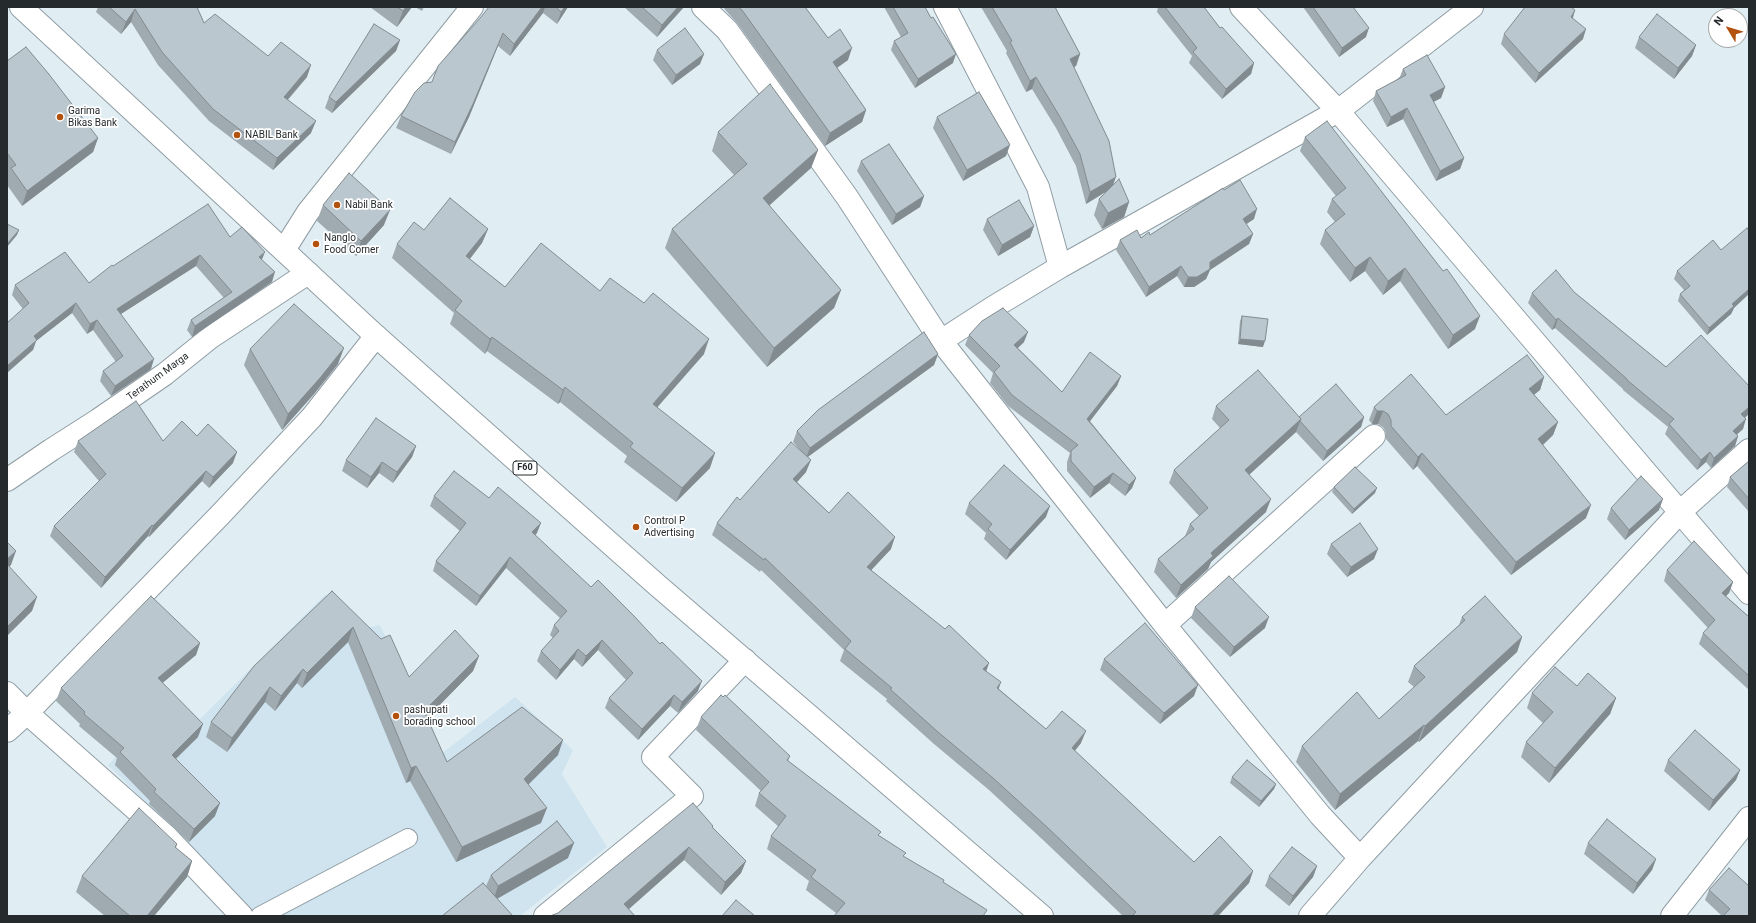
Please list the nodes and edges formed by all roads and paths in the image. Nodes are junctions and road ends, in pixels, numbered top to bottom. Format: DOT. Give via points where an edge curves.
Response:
graph roads {
  1 [pos="21,7"];
  2 [pos="472,7"];
  3 [pos="703,7"];
  4 [pos="945,7"];
  5 [pos="1241,7"];
  6 [pos="1472,7"];
  7 [pos="1338,111"];
  8 [pos="284,250"];
  9 [pos="1060,267"];
  10 [pos="308,272"];
  11 [pos="376,336"];
  12 [pos="941,341"];
  13 [pos="1374,436"];
  14 [pos="1749,450"];
  15 [pos="7,480"];
  16 [pos="1680,512"];
  17 [pos="1749,593"];
  18 [pos="1164,625"];
  19 [pos="745,660"];
  20 [pos="7,693"];
  21 [pos="27,713"];
  22 [pos="7,731"];
  23 [pos="1749,818"];
  24 [pos="408,838"];
  25 [pos="1360,858"];
  26 [pos="242,916"];
  27 [pos="260,916"];
  28 [pos="544,916"];
  29 [pos="1042,916"];
  30 [pos="1310,916"];
  31 [pos="1672,916"];
  1 -- 8 [label="street, F60"];
  2 -- 8 [label="street" via="308,212"];
  3 -- 12 [label="street" via="727,30 847,197"];
  4 -- 9 [label="street" via="1038,187"];
  5 -- 7 [label="street"];
  6 -- 7 [label="street"];
  7 -- 9 [label="street"];
  7 -- 16 [label="street"];
  8 -- 10 [label="street, F60"];
  9 -- 12 [label="street"];
  10 -- 11 [label="street, F60"];
  10 -- 15 [label="street, Terathum Marga" via="211,337 165,374"];
  11 -- 19 [label="street, F60"];
  11 -- 21 [label="street" via="312,417"];
  12 -- 18 [label="street"];
  13 -- 18 [label="street"];
  14 -- 16 [label="street"];
  16 -- 17 [label="street"];
  16 -- 25 [label="street"];
  18 -- 25 [label="street" via="1320,815"];
  19 -- 28 [label="street" via="653,757 692,796"];
  19 -- 29 [label="street, F60"];
  20 -- 21 [label="street"];
  21 -- 22 [label="street"];
  21 -- 26 [label="street" via="167,837"];
  23 -- 31 [label="street"];
  24 -- 27 [label="lane"];
  25 -- 30 [label="street"];
}
